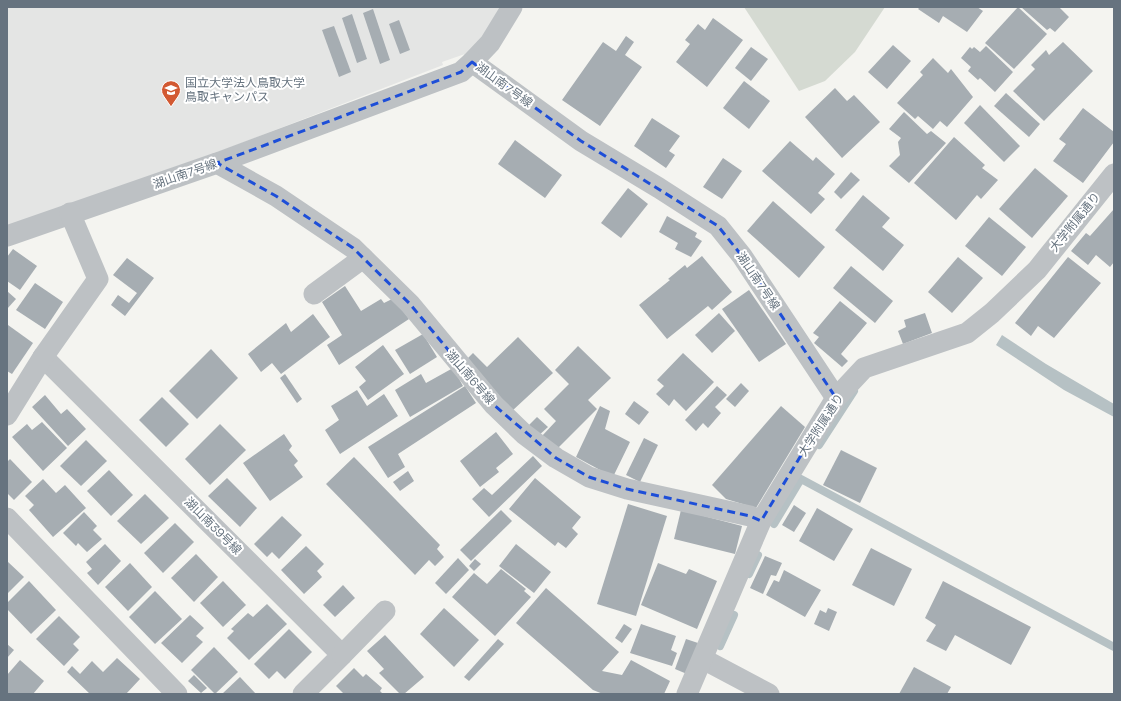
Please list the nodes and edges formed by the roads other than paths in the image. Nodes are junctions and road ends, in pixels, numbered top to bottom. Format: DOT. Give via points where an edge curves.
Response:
graph roads {
  1 [pos="512,7"];
  2 [pos="472,62"];
  3 [pos="217,163"];
  4 [pos="1114,174"];
  5 [pos="70,213"];
  6 [pos="7,236"];
  7 [pos="363,258"];
  8 [pos="314,294"];
  9 [pos="43,357"];
  10 [pos="836,398"];
  11 [pos="7,415"];
  12 [pos="7,518"];
  13 [pos="761,521"];
  14 [pos="385,611"];
  15 [pos="342,655"];
  16 [pos="702,659"];
  17 [pos="177,694"];
  18 [pos="303,694"];
  19 [pos="687,694"];
  20 [pos="769,694"];
  1 -- 2 [label="street" via="490,43"];
  2 -- 3 [label="street, 湖山南7号線" via="461,72"];
  2 -- 10 [label="street, 湖山南7号線" via="581,140 718,226 742,256"];
  3 -- 5 [label="street, 湖山南7号線"];
  3 -- 7 [label="street, 湖山南6号線" via="276,196 353,248"];
  4 -- 10 [label="street, 大学附属通り" via="1037,270 992,313 967,333 864,368"];
  5 -- 6 [label="street, 湖山南7号線"];
  5 -- 9 [label="street" via="98,279"];
  7 -- 8 [label="street"];
  7 -- 13 [label="street, 湖山南6号線" via="410,304 494,405 524,434 556,458 589,477 627,489 750,516"];
  9 -- 11 [label="street"];
  9 -- 15 [label="street, 湖山南39号線"];
  10 -- 13 [label="street, 大学附属通り"];
  12 -- 17 [label="street"];
  13 -- 16 [label="street, 大学附属通り"];
  14 -- 15 [label="street"];
  15 -- 18 [label="street"];
  16 -- 19 [label="street, 大学附属通り"];
  16 -- 20 [label="street"];
}
